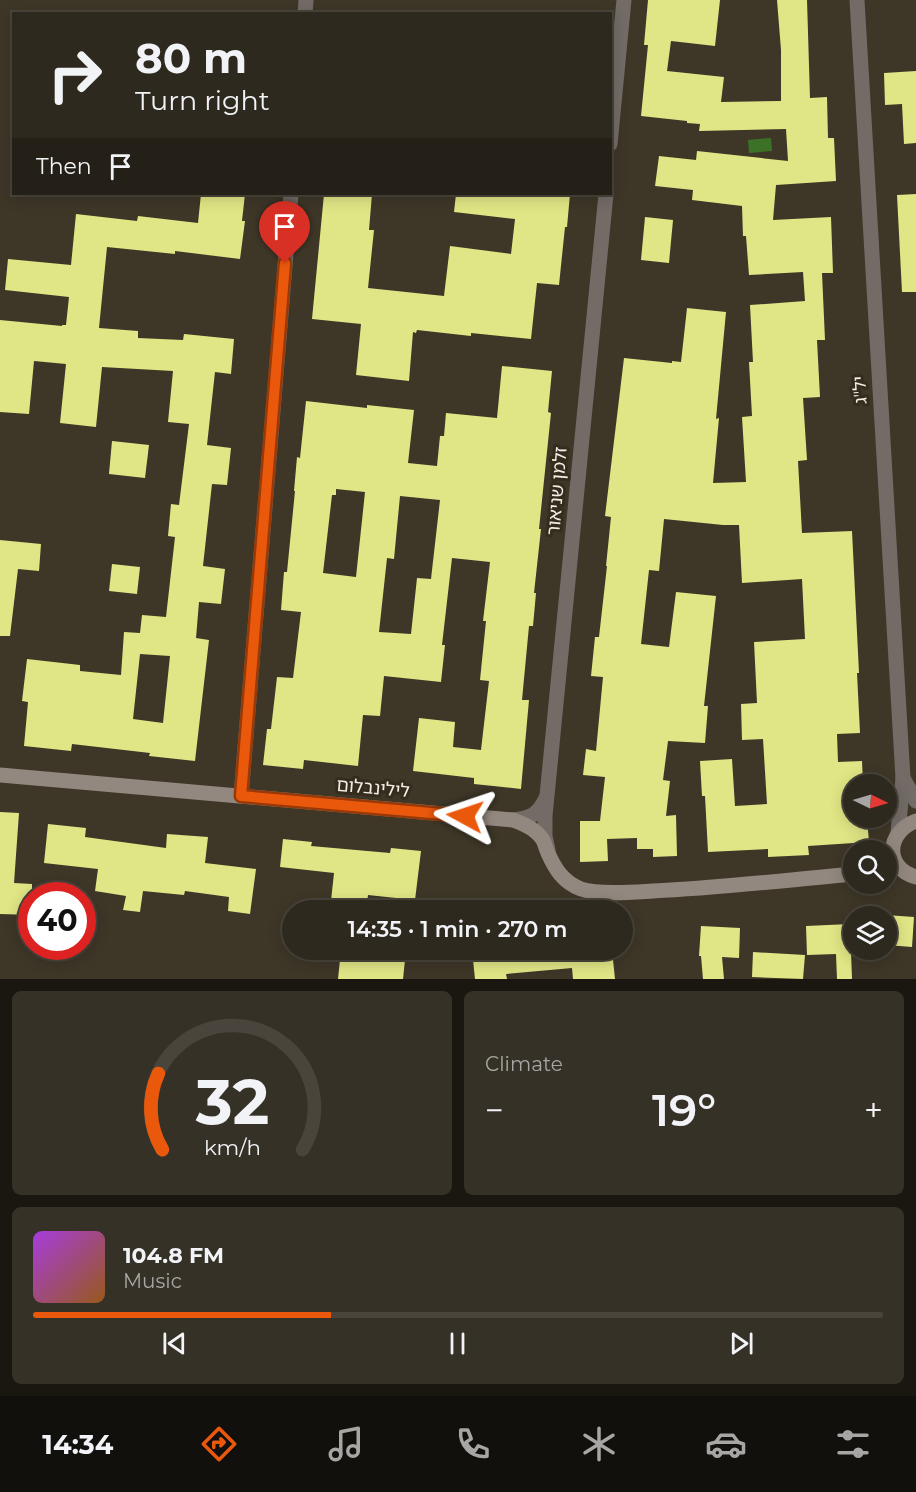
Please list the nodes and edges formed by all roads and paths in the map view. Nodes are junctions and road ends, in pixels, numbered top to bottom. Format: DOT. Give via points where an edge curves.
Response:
graph roads {
  1 [pos="624,0"];
  2 [pos="856,0"];
  3 [pos="612,123"];
  4 [pos="291,195"];
  5 [pos="606,195"];
  6 [pos="0,775"];
  7 [pos="903,778"];
  8 [pos="548,792"];
  9 [pos="241,796"];
  10 [pos="916,801"];
  11 [pos="513,820"];
  12 [pos="916,821"];
  13 [pos="893,840"];
  14 [pos="895,840"];
  15 [pos="548,853"];
  16 [pos="897,863"];
  17 [pos="897,874"];
  18 [pos="843,875"];
  19 [pos="914,876"];
  1 -- 3 [label="street"];
  2 -- 7 [label="street, יל\"ג"];
  4 -- 9 [label="street"];
  5 -- 8 [label="street, זלמן שניאור"];
  6 -- 9 [label="street, לילינבלום"];
  7 -- 10 [label="street, יל\"ג"];
  7 -- 13 [label="street, יל\"ג"];
  8 -- 11 [label="street" via="537,812"];
  8 -- 15 [label="street, זלמן שניאור"];
  9 -- 11 [label="street, לילינבלום"];
  11 -- 15 [label="street, לילינבלום" via="535,831"];
  12 -- 14 [label="street" via="905,825"];
  15 -- 18 [label="street, לילינבלום" via="560,876 582,889 594,891 693,889"];
  16 -- 19 [label="street" via="906,874"];
  17 -- 19 [label="street"];
}
